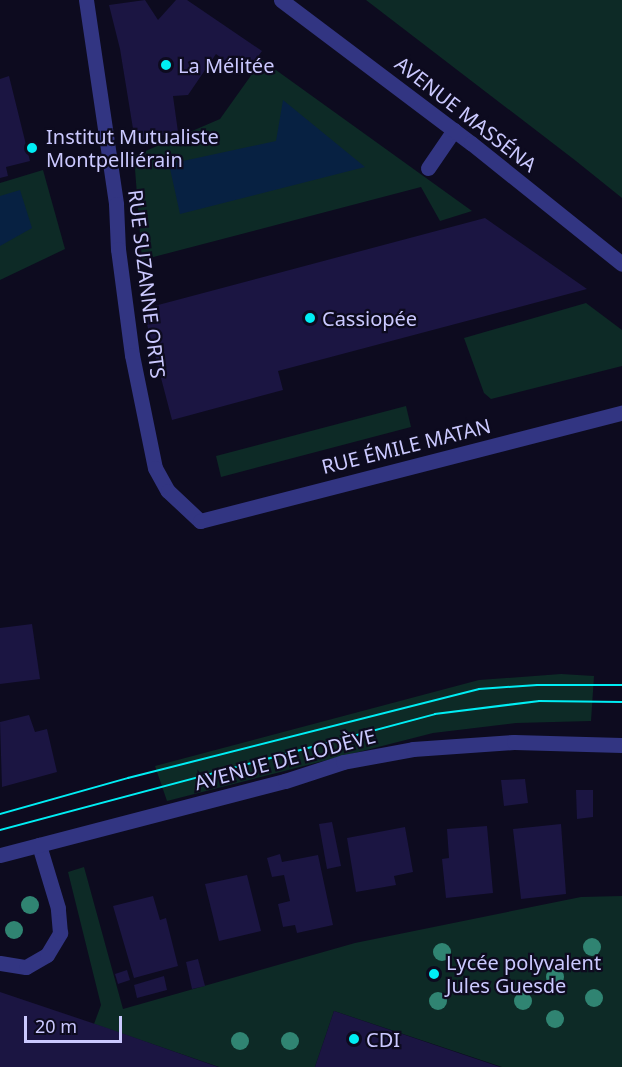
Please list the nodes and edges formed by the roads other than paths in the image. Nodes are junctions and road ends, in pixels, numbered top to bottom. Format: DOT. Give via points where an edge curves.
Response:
graph roads {
  1 [pos="86,0"];
  2 [pos="281,0"];
  3 [pos="454,130"];
  4 [pos="428,168"];
  5 [pos="622,264"];
  6 [pos="622,413"];
  7 [pos="200,520"];
  8 [pos="622,745"];
  9 [pos="39,845"];
  10 [pos="0,855"];
  11 [pos="0,963"];
  1 -- 7 [label="street, RUE SUZANNE ORTS" via="116,204 132,355 155,468 168,491"];
  2 -- 3 [label="street, AVENUE MASSÉNA"];
  3 -- 4 [label="street"];
  3 -- 5 [label="street, AVENUE MASSÉNA"];
  6 -- 7 [label="street, RUE ÉMILE MATAN"];
  8 -- 9 [label="street, AVENUE DE LODÈVE" via="514,742 413,749 343,762 285,782"];
  9 -- 10 [label="street, AVENUE DE LODÈVE"];
  9 -- 11 [label="street" via="58,908 60,933 47,955 26,967"];
}
